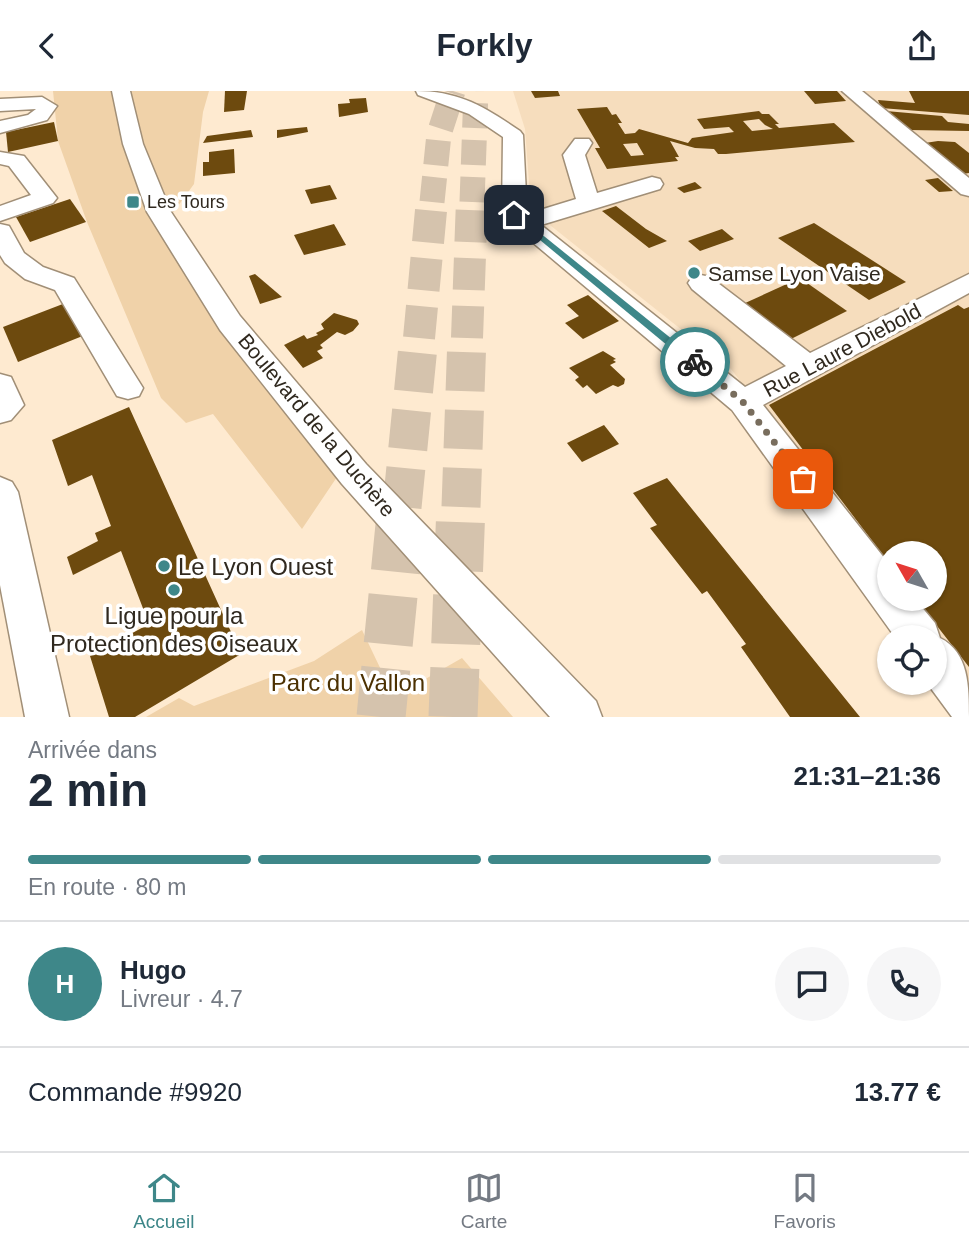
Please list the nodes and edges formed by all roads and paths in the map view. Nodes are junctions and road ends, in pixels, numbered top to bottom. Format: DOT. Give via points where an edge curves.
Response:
graph roads {
  1 [pos="121,91"];
  2 [pos="425,91"];
  3 [pos="850,91"];
  4 [pos="0,105"];
  5 [pos="0,127"];
  6 [pos="582,143"];
  7 [pos="0,158"];
  8 [pos="652,184"];
  9 [pos="969,189"];
  10 [pos="589,203"];
  11 [pos="0,213"];
  12 [pos="523,223"];
  13 [pos="0,231"];
  14 [pos="969,282"];
  15 [pos="701,283"];
  16 [pos="809,368"];
  17 [pos="0,385"];
  18 [pos="128,389"];
  19 [pos="743,402"];
  20 [pos="0,411"];
  21 [pos="0,492"];
  22 [pos="877,580"];
  23 [pos="947,674"];
  24 [pos="969,703"];
  25 [pos="47,717"];
  26 [pos="580,717"];
  1 -- 26 [label="street, Boulevard de la Duchère" via="133,144 159,212 230,323 354,474"];
  2 -- 12 [label="street" via="476,110 513,135 514,215"];
  3 -- 9 [label="street"];
  4 -- 5 [label="street" via="42,103 47,110 36,118"];
  6 -- 10 [label="street" via="574,155"];
  7 -- 11 [label="street" via="16,161 45,198"];
  8 -- 10 [label="street"];
  10 -- 12 [label="street"];
  12 -- 19 [label="street"];
  13 -- 18 [label="street" via="14,258 34,273 65,284"];
  14 -- 16 [label="street, Rue Laure Diebold"];
  15 -- 16 [label="street"];
  16 -- 19 [label="street, Rue Laure Diebold"];
  17 -- 20 [label="street" via="8,405"];
  19 -- 22 [label="street, Rue Laure Diebold"];
  21 -- 25 [label="street"];
  23 -- 24 [label="street"];
}
